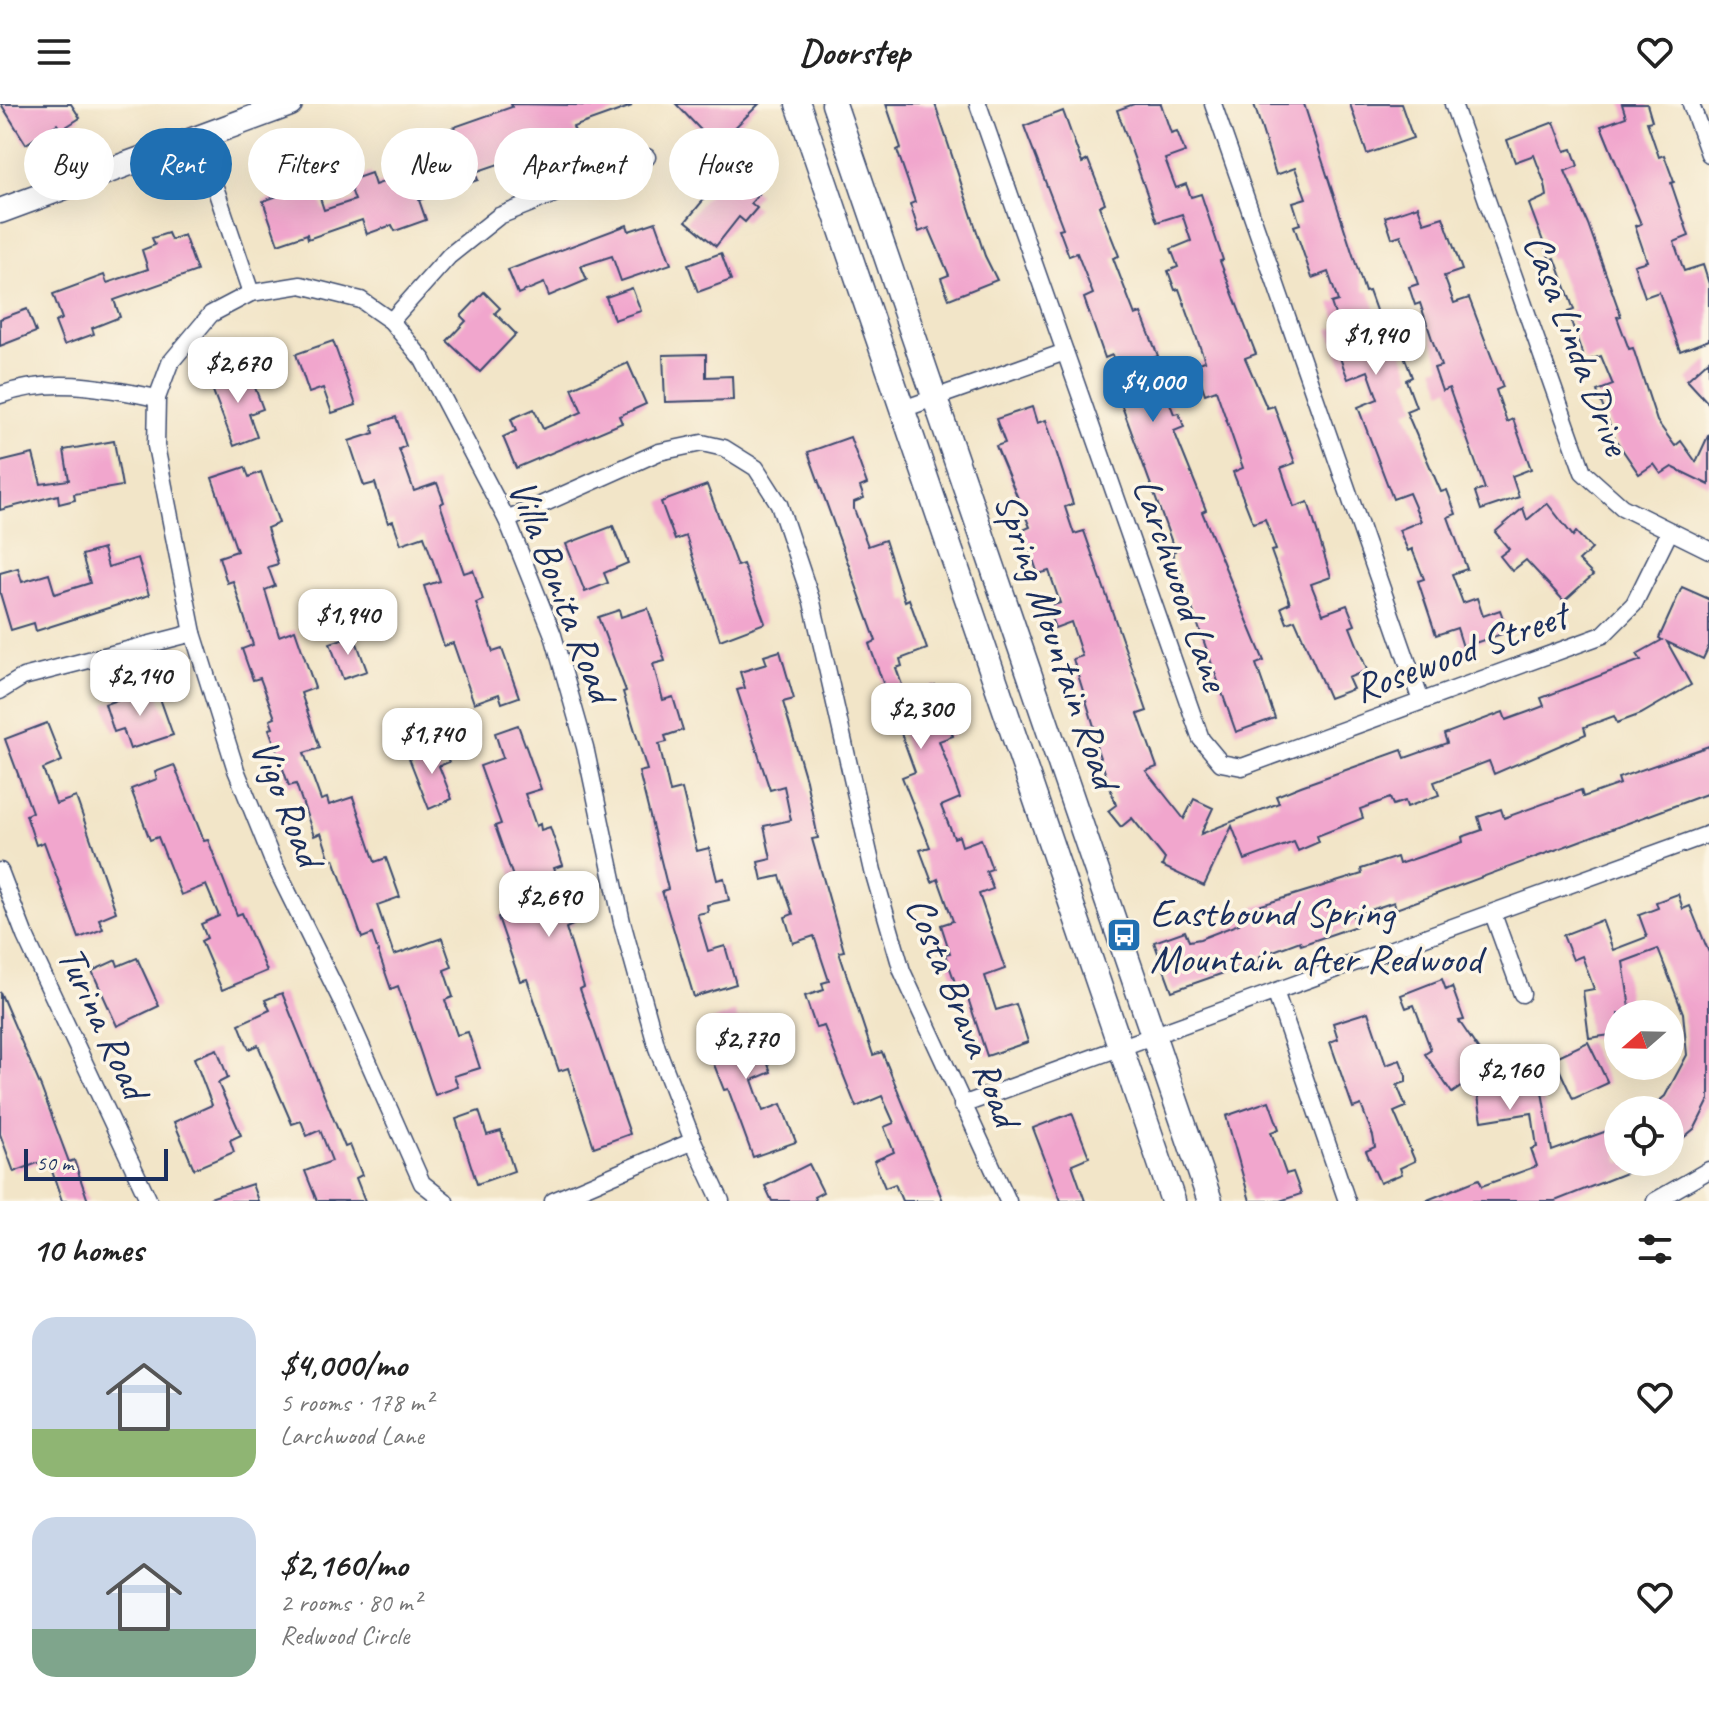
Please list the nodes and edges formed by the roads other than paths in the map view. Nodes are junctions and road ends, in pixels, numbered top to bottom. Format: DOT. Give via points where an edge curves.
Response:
graph roads {
  1 [pos="290,104"];
  2 [pos="798,104"];
  3 [pos="834,104"];
  4 [pos="978,104"];
  5 [pos="1213,104"];
  6 [pos="1453,104"];
  7 [pos="1691,104"];
  8 [pos="223,128"];
  9 [pos="1709,154"];
  10 [pos="130,162"];
  11 [pos="219,200"];
  12 [pos="539,200"];
  13 [pos="0,211"];
  14 [pos="251,293"];
  15 [pos="391,321"];
  16 [pos="1065,352"];
  17 [pos="0,395"];
  18 [pos="157,398"];
  19 [pos="935,398"];
  20 [pos="903,409"];
  21 [pos="507,520"];
  22 [pos="1670,531"];
  23 [pos="1709,550"];
  24 [pos="193,633"];
  25 [pos="0,691"];
  26 [pos="1421,701"];
  27 [pos="1221,763"];
  28 [pos="1709,835"];
  29 [pos="0,871"];
  30 [pos="1493,914"];
  31 [pos="1276,994"];
  32 [pos="1522,994"];
  33 [pos="1154,1037"];
  34 [pos="1121,1049"];
  35 [pos="962,1105"];
  36 [pos="693,1141"];
  37 [pos="1709,1170"];
  38 [pos="149,1201"];
  39 [pos="445,1201"];
  40 [pos="553,1201"];
  41 [pos="721,1201"];
  42 [pos="1008,1201"];
  43 [pos="1173,1201"];
  44 [pos="1210,1201"];
  45 [pos="1347,1201"];
  46 [pos="1655,1201"];
  1 -- 8 [label="main road"];
  2 -- 20 [label="main road, Spring Mountain Road"];
  3 -- 19 [label="main road, Spring Mountain Road"];
  4 -- 16 [label="street, Larchwood Lane"];
  5 -- 26 [label="street"];
  6 -- 22 [label="street, Casa Linda Drive" via="1583,472 1622,507"];
  7 -- 9 [label="street"];
  10 -- 13 [label="main road"];
  11 -- 14 [label="street"];
  12 -- 15 [label="street" via="499,216 449,256"];
  14 -- 15 [label="street, Villa Bonita Road" via="301,285 361,300"];
  14 -- 18 [label="street, Vigo Road" via="211,314 170,363"];
  15 -- 21 [label="street, Villa Bonita Road" via="423,360"];
  16 -- 19 [label="street"];
  16 -- 27 [label="street, Larchwood Lane" via="1201,739"];
  17 -- 18 [label="street" via="63,384"];
  18 -- 24 [label="street, Vigo Road" via="156,446"];
  19 -- 20 [label="street"];
  19 -- 33 [label="main road, Spring Mountain Road"];
  20 -- 34 [label="main road, Spring Mountain Road"];
  21 -- 35 [label="street, Costa Brava Road" via="659,452 702,443 724,448 756,468 779,504 812,602 873,871 902,971"];
  21 -- 36 [label="street, Villa Bonita Road" via="553,635 585,747 641,992"];
  22 -- 23 [label="street, Casa Linda Drive"];
  22 -- 26 [label="street, Rosewood Street" via="1634,604 1603,635"];
  24 -- 25 [label="street" via="23,677"];
  24 -- 39 [label="street, Vigo Road" via="236,770 274,864 422,1183"];
  26 -- 27 [label="street, Rosewood Street" via="1242,767"];
  28 -- 30 [label="street"];
  29 -- 38 [label="street, Turina Road"];
  30 -- 31 [label="street"];
  30 -- 32 [label="street"];
  31 -- 33 [label="street"];
  31 -- 45 [label="street"];
  33 -- 34 [label="street"];
  33 -- 44 [label="main road, Spring Mountain Road"];
  34 -- 35 [label="street"];
  34 -- 43 [label="main road, Spring Mountain Road"];
  35 -- 42 [label="street, Costa Brava Road"];
  36 -- 40 [label="street"];
  36 -- 41 [label="street, Villa Bonita Road"];
  37 -- 46 [label="street"];
}
